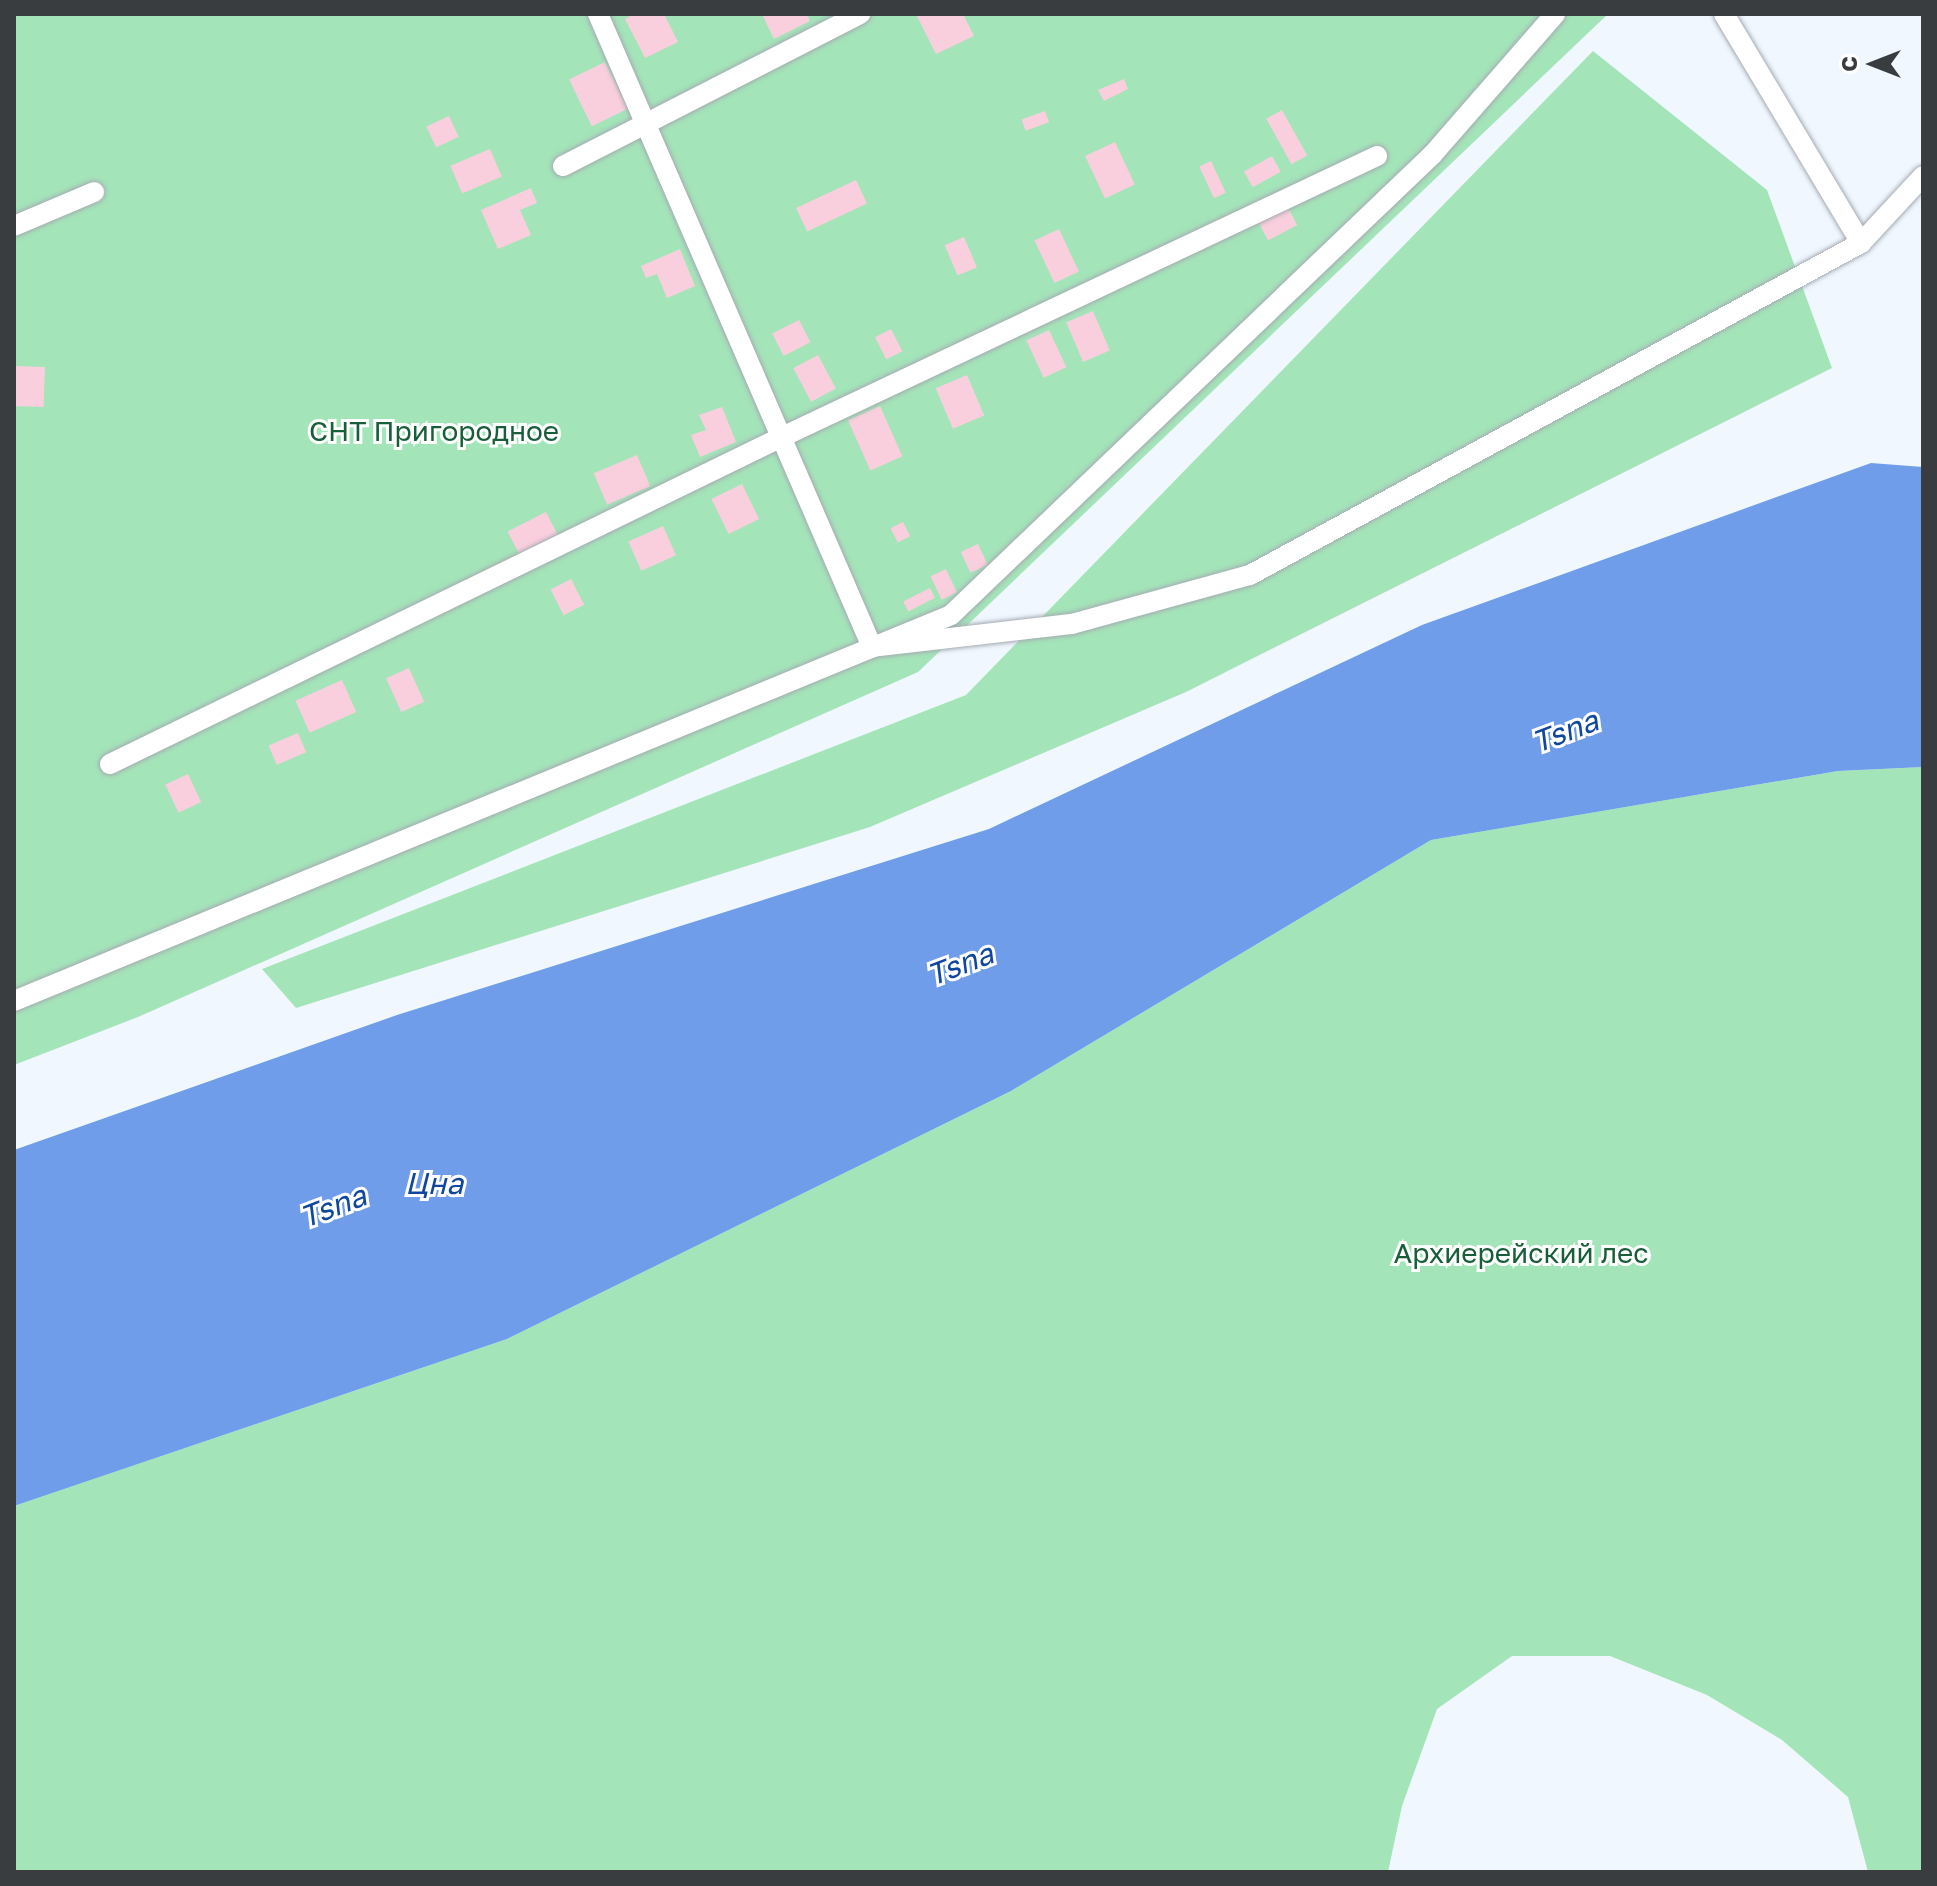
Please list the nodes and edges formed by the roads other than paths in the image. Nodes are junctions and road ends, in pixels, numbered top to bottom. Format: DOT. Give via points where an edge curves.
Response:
graph roads {
  1 [pos="598,14"];
  2 [pos="860,14"];
  3 [pos="1555,14"];
  4 [pos="1724,14"];
  5 [pos="646,122"];
  6 [pos="1377,156"];
  7 [pos="563,166"];
  8 [pos="1923,176"];
  9 [pos="94,192"];
  10 [pos="14,226"];
  11 [pos="1861,243"];
  12 [pos="782,437"];
  13 [pos="872,647"];
  14 [pos="110,764"];
  15 [pos="14,1001"];
  1 -- 5 [label="lane"];
  2 -- 5 [label="lane"];
  3 -- 13 [label="lane" via="1433,154 951,615"];
  4 -- 11 [label="lane"];
  5 -- 7 [label="lane"];
  5 -- 12 [label="lane"];
  6 -- 12 [label="lane"];
  8 -- 11 [label="lane"];
  9 -- 10 [label="lane"];
  11 -- 13 [label="lane" via="1250,575 1072,624"];
  12 -- 13 [label="lane"];
  12 -- 14 [label="lane"];
  13 -- 15 [label="lane"];
}
